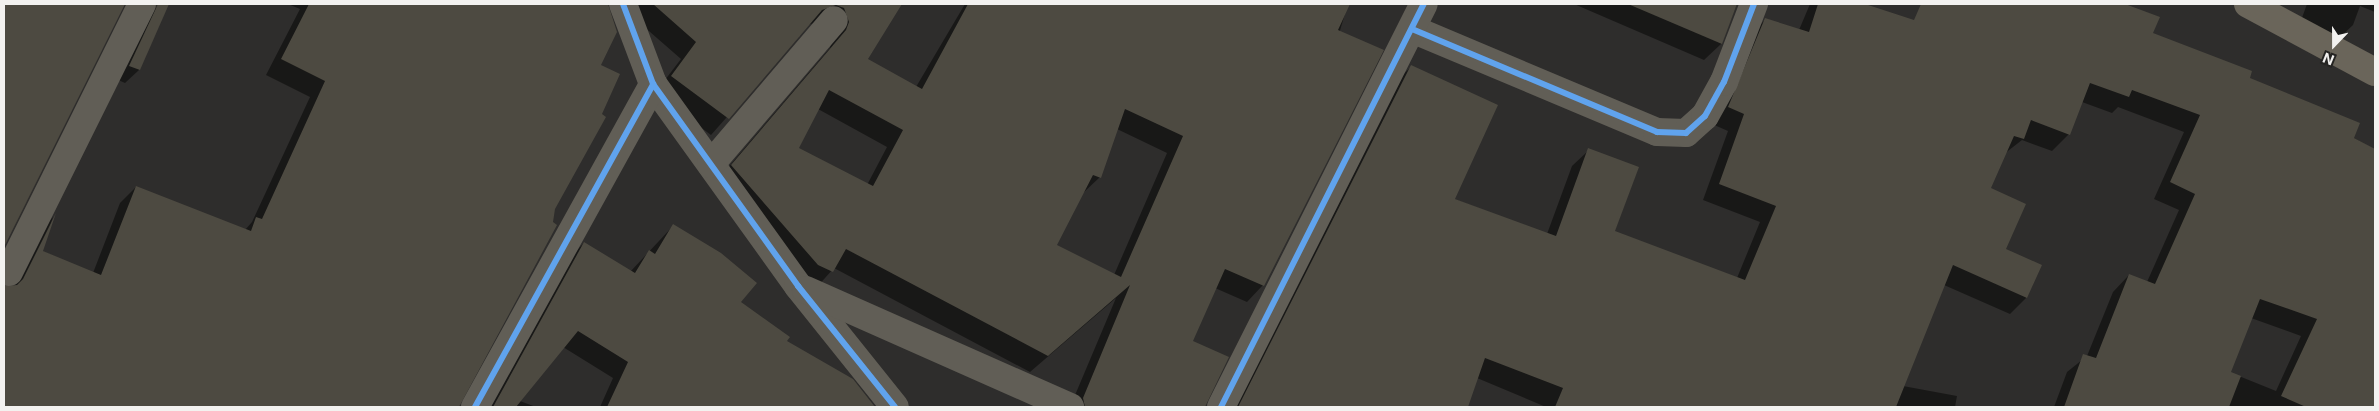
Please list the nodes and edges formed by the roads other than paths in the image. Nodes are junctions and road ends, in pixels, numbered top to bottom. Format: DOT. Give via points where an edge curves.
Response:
graph roads {
  1 [pos="142,4"];
  2 [pos="623,4"];
  3 [pos="1424,4"];
  4 [pos="1754,4"];
  5 [pos="2248,4"];
  6 [pos="834,20"];
  7 [pos="1412,29"];
  8 [pos="2375,72"];
  9 [pos="653,84"];
  10 [pos="711,164"];
  11 [pos="10,272"];
  12 [pos="798,286"];
  13 [pos="475,407"];
  14 [pos="895,407"];
  15 [pos="1070,407"];
  16 [pos="1221,407"];
  1 -- 11 [label="street"];
  2 -- 9 [label="street"];
  3 -- 7 [label="street"];
  4 -- 7 [label="street" via="1724,82 1705,116 1686,133 1657,132"];
  5 -- 8 [label="main road"];
  6 -- 10 [label="street"];
  7 -- 16 [label="street"];
  9 -- 10 [label="street"];
  9 -- 13 [label="street"];
  10 -- 12 [label="street"];
  12 -- 14 [label="street"];
  12 -- 15 [label="street"];
}
